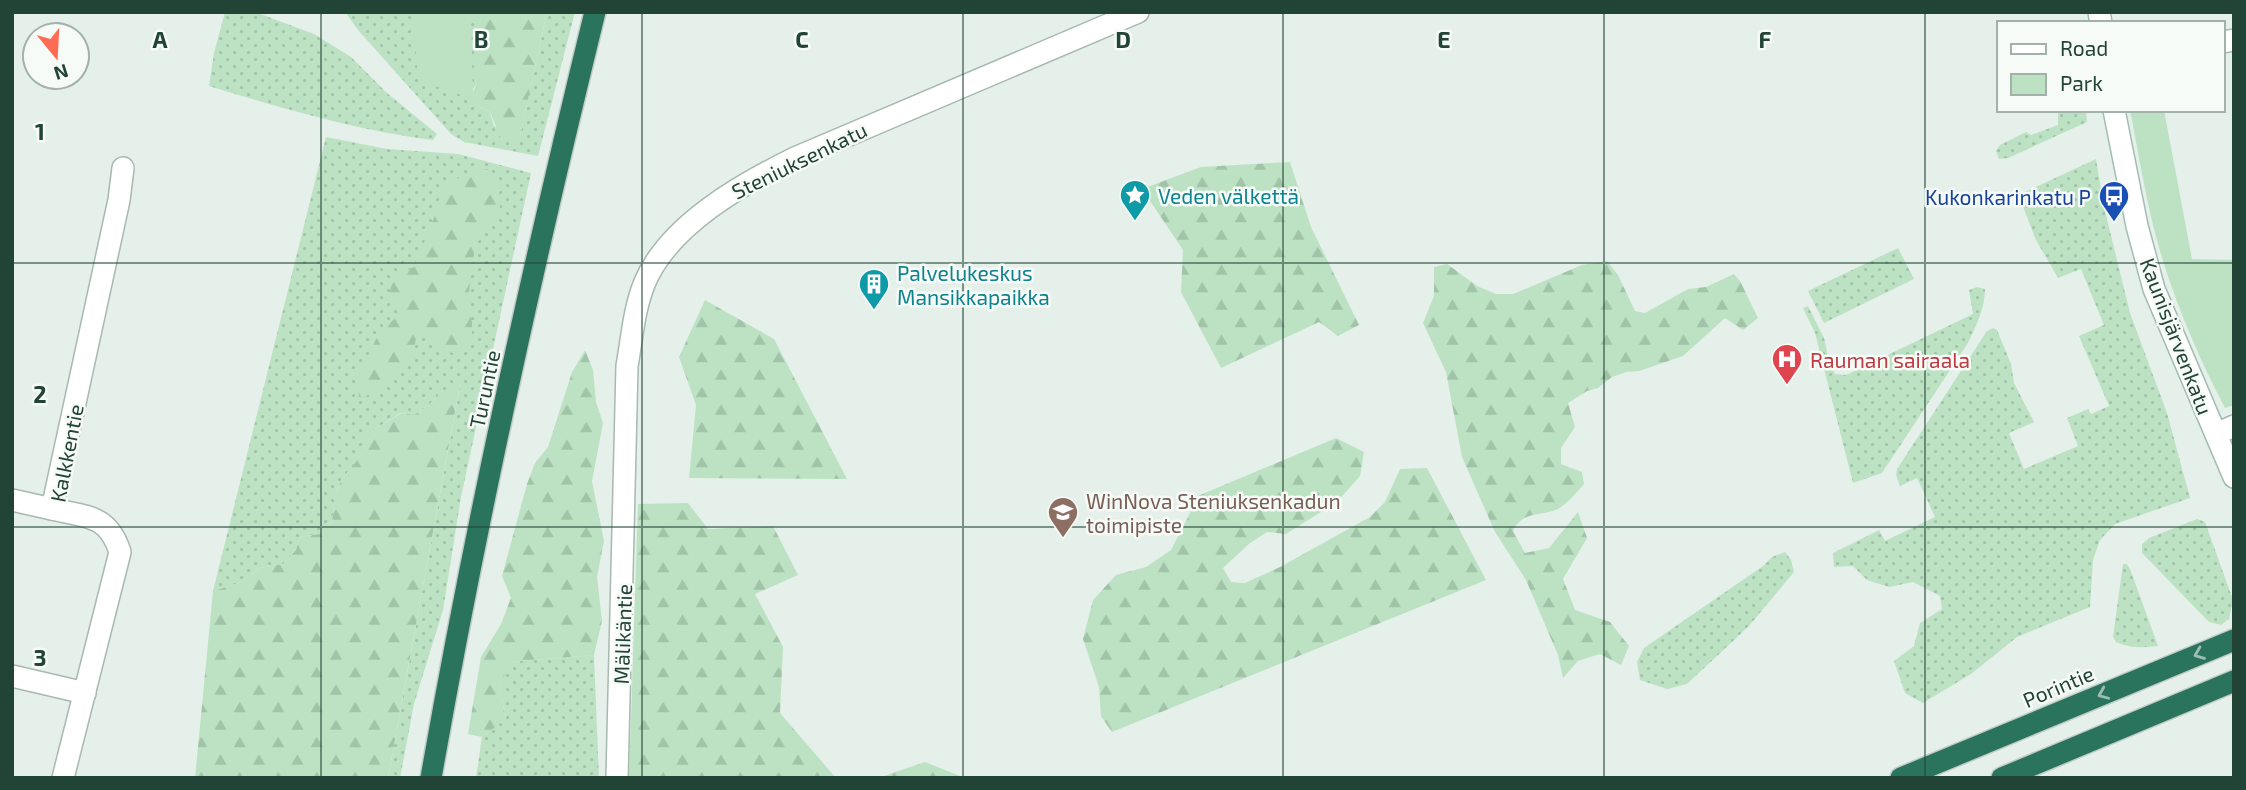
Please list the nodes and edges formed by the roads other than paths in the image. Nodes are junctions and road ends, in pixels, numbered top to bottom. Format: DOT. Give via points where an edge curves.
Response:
graph roads {
  1 [pos="595,12"];
  2 [pos="1138,12"];
  3 [pos="2114,112"];
  4 [pos="123,168"];
  5 [pos="2225,430"];
  6 [pos="2234,477"];
  7 [pos="626,491"];
  8 [pos="12,500"];
  9 [pos="52,509"];
  10 [pos="2233,640"];
  11 [pos="12,676"];
  12 [pos="2234,681"];
  13 [pos="2234,689"];
  14 [pos="85,693"];
  15 [pos="2183,702"];
  16 [pos="63,778"];
  17 [pos="431,778"];
  18 [pos="617,778"];
  19 [pos="1901,778"];
  20 [pos="2002,778"];
  1 -- 17 [label="highway, Turuntie" via="550,197 453,653"];
  2 -- 7 [label="street, Steniuksenkatu" via="751,179 670,243 645,281 627,366"];
  3 -- 5 [label="street, Kaunisjärvenkatu" via="2154,289"];
  4 -- 9 [label="street, Kalkkentie"];
  5 -- 6 [label="street, Kaunisjärvenkatu"];
  7 -- 18 [label="street, Mälikäntie"];
  8 -- 9 [label="street"];
  9 -- 14 [label="street, Kalkkentie" via="101,521 120,552"];
  10 -- 19 [label="highway, Porintie, one-way"];
  11 -- 14 [label="street"];
  12 -- 15 [label="highway"];
  13 -- 15 [label="highway"];
  14 -- 16 [label="street, Kalkkentie"];
  15 -- 20 [label="highway"];
}
